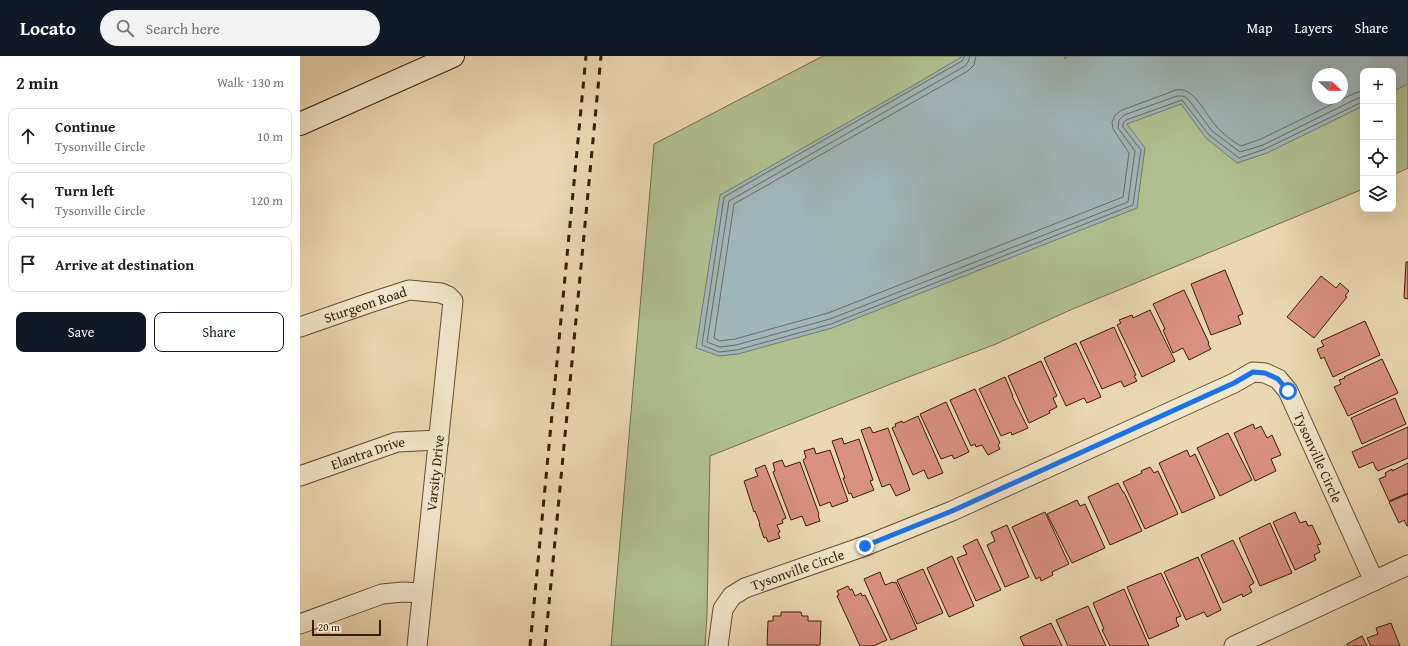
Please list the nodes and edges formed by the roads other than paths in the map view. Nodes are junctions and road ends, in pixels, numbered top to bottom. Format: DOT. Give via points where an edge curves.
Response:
graph roads {
  1 [pos="453,56"];
  2 [pos="300,124"];
  3 [pos="453,301"];
  4 [pos="300,327"];
  5 [pos="439,440"];
  6 [pos="300,476"];
  7 [pos="1408,565"];
  8 [pos="1374,581"];
  9 [pos="422,593"];
  10 [pos="300,624"];
  11 [pos="417,646"];
  12 [pos="718,646"];
  13 [pos="1234,646"];
  1 -- 2 [label="main road"];
  3 -- 4 [label="street, Sturgeon Road" via="442,293 409,290"];
  3 -- 5 [label="street, Varsity Drive"];
  5 -- 6 [label="street, Elantra Drive" via="397,442"];
  5 -- 9 [label="street, Varsity Drive"];
  7 -- 8 [label="street"];
  8 -- 12 [label="street, Tysonville Circle" via="1288,391 1278,379 1265,373 1253,372 1234,383 952,511 865,546 745,588 732,596 723,609"];
  8 -- 13 [label="street"];
  9 -- 10 [label="street" via="382,594"];
  9 -- 11 [label="street, Varsity Drive"];
}
